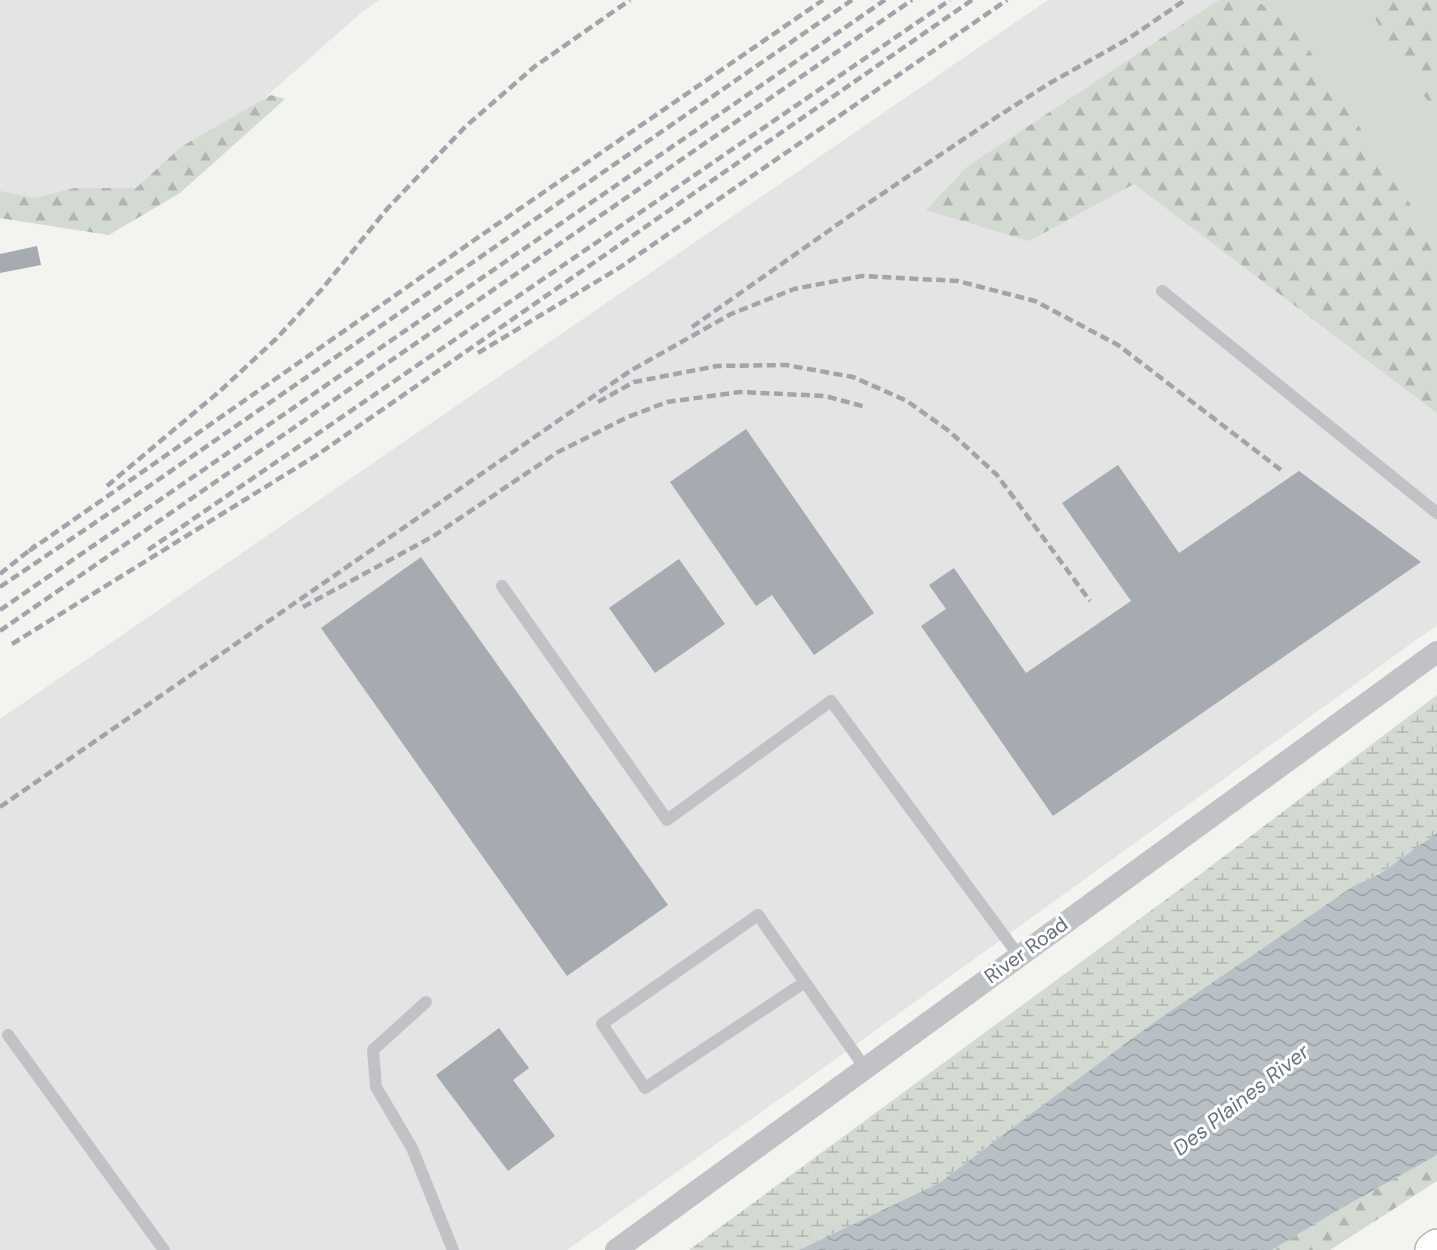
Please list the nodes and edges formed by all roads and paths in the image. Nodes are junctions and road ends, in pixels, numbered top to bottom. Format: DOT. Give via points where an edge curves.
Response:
graph roads {
  1 [pos="1162,291"];
  2 [pos="1437,513"];
  3 [pos="502,586"];
  4 [pos="1437,652"];
  5 [pos="1019,956"];
  6 [pos="805,982"];
  7 [pos="426,1002"];
  8 [pos="9,1035"];
  9 [pos="865,1068"];
  10 [pos="1437,1246"];
  11 [pos="164,1250"];
  12 [pos="453,1250"];
  13 [pos="616,1250"];
  14 [pos="1432,1250"];
  1 -- 2 [label="lane"];
  3 -- 5 [label="lane" via="667,820 831,701"];
  4 -- 5 [label="street, River Road"];
  5 -- 9 [label="street, River Road"];
  6 -- 6 [label="lane" via="758,915 602,1024 645,1088"];
  6 -- 9 [label="lane"];
  7 -- 12 [label="lane" via="373,1050 376,1087 412,1148"];
  8 -- 11 [label="lane"];
  9 -- 13 [label="street, River Road"];
  10 -- 14 [label="highway"];
}
